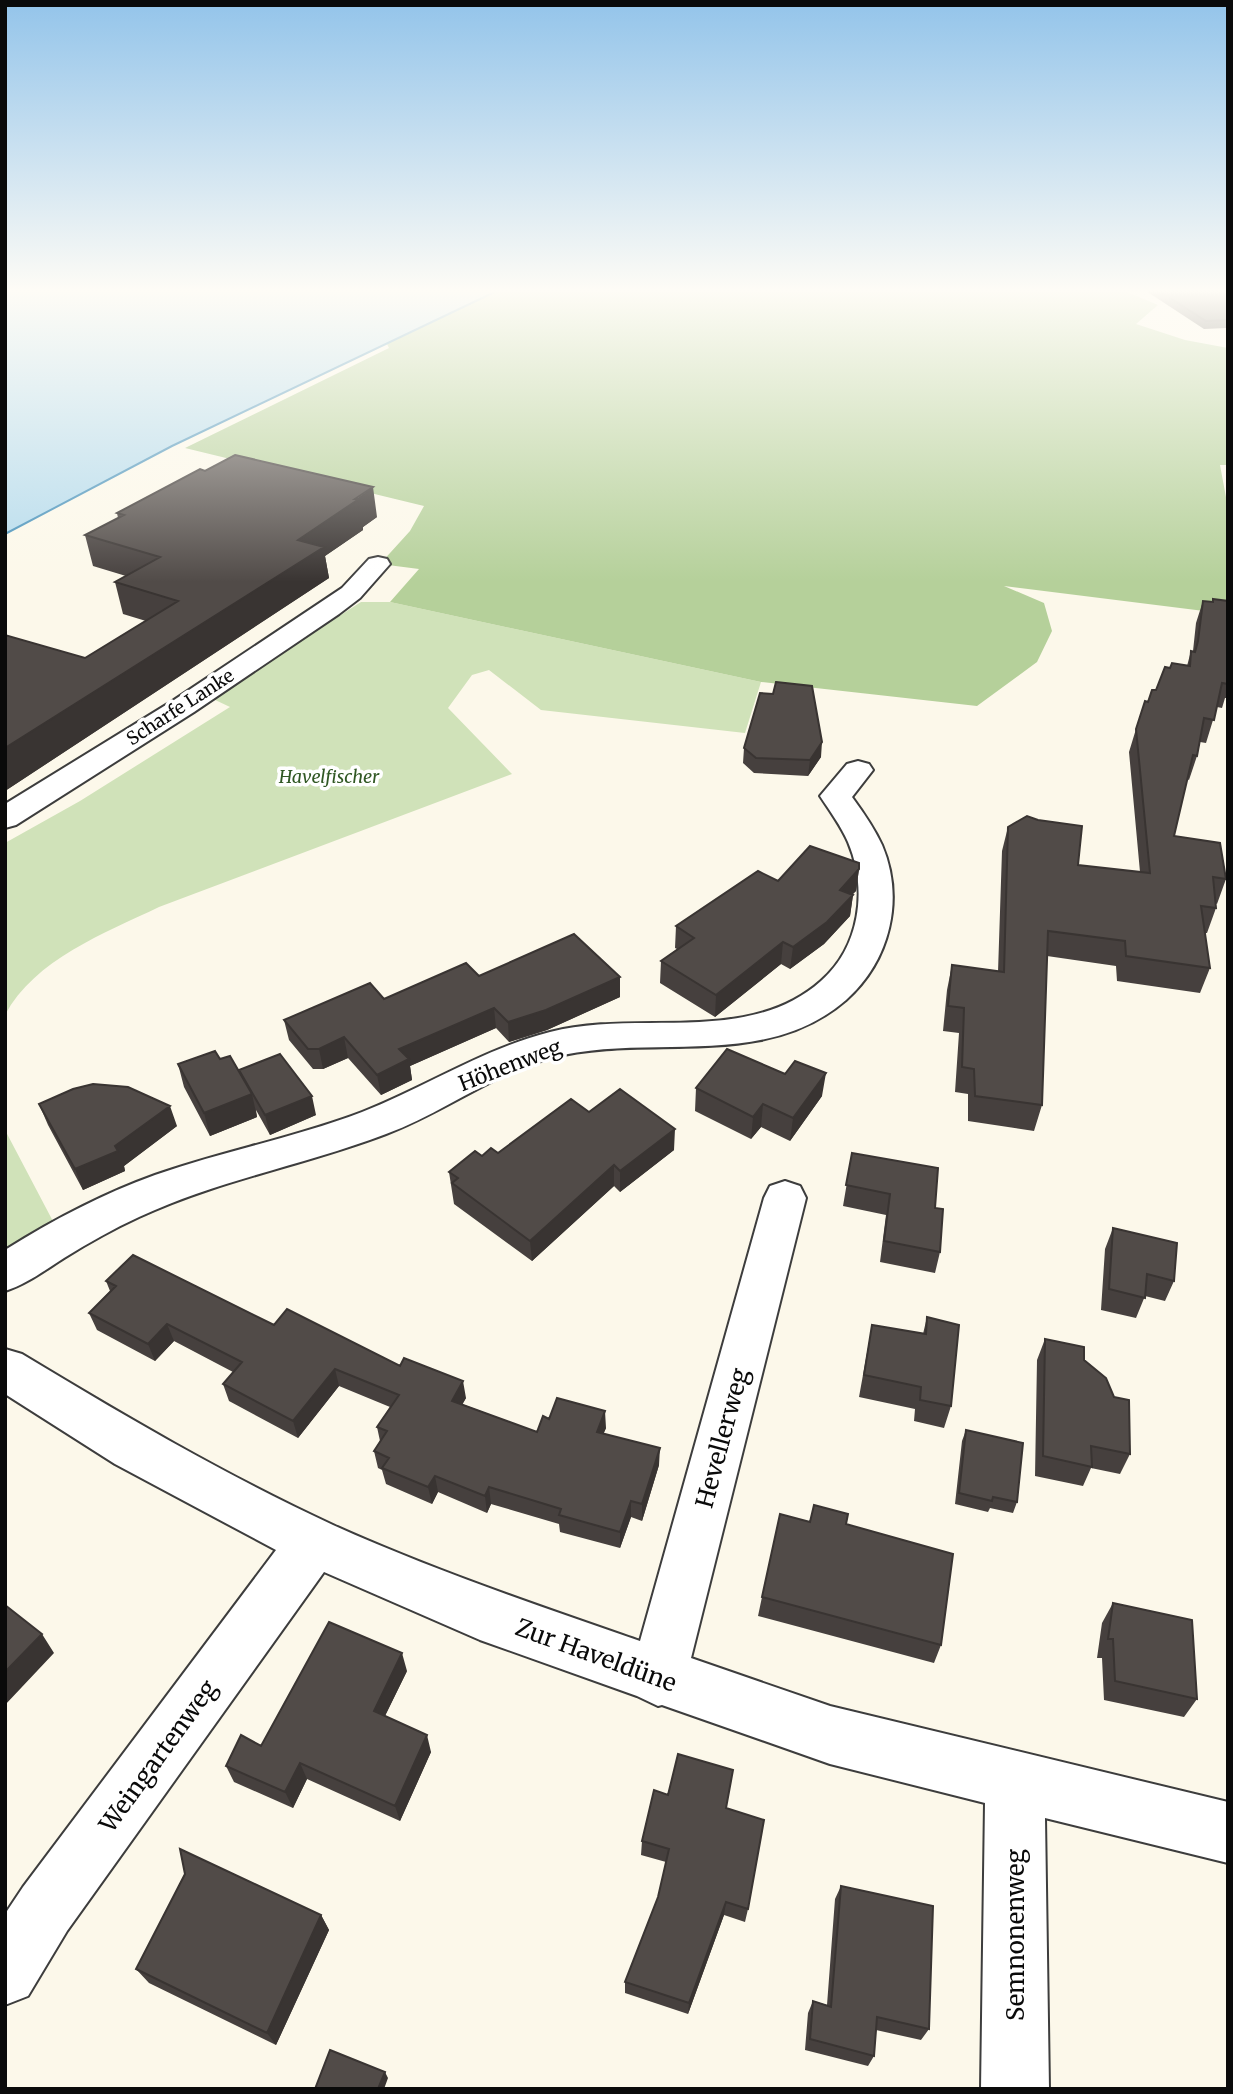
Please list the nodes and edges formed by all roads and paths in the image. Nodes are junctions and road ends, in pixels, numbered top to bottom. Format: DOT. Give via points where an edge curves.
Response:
graph roads {
  1 [pos="378,564"];
  2 [pos="858,770"];
  3 [pos="5,817"];
  4 [pos="785,1198"];
  5 [pos="5,1273"];
  6 [pos="5,1369"];
  7 [pos="314,1542"];
  8 [pos="658,1678"];
  9 [pos="1015,1781"];
  10 [pos="1228,1833"];
  11 [pos="5,1973"];
  12 [pos="1015,2089"];
  1 -- 3 [label="street, Scharfe Lanke" via="351,593 184,706"];
  2 -- 5 [label="street, Höhenweg" via="836,796 867,849 876,904 870,941 845,978 816,1004 768,1027 733,1034 596,1036 548,1046 496,1065 374,1123 142,1198 81,1227"];
  4 -- 8 [label="street, Hevellerweg"];
  6 -- 7 [label="street, Zur Haveldüne" via="133,1448"];
  7 -- 8 [label="street, Zur Haveldüne" via="480,1614"];
  7 -- 11 [label="street, Weingartenweg" via="45,1909"];
  8 -- 9 [label="street, Zur Haveldüne" via="830,1735"];
  9 -- 10 [label="street, Zur Haveldüne"];
  9 -- 12 [label="street, Semnonenweg"];
}
